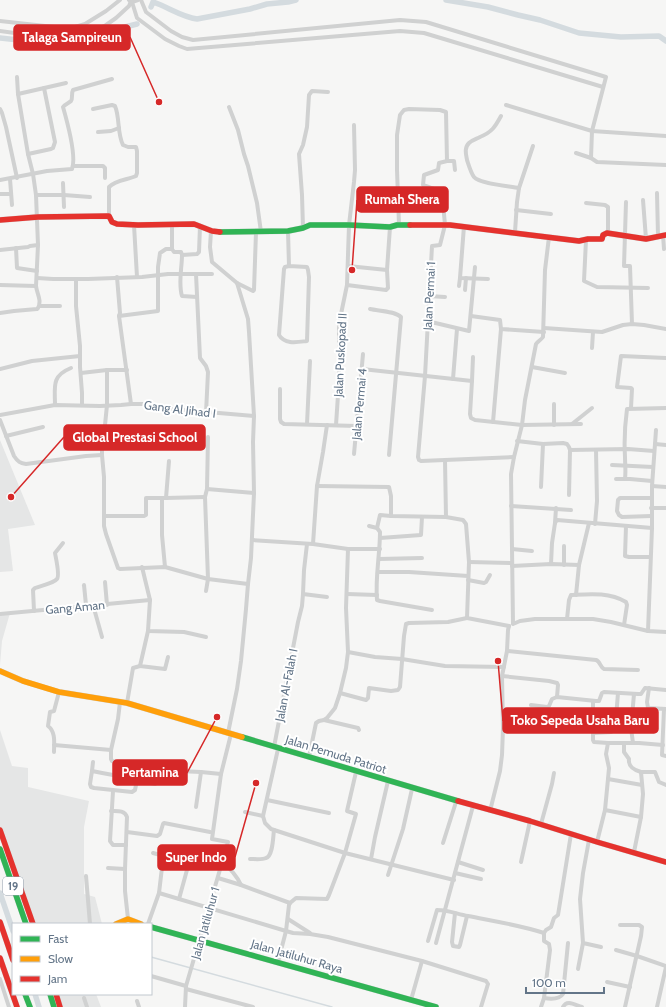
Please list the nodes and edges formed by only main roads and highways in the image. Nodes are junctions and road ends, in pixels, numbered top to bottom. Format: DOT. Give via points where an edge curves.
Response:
graph roads {
  1 [pos="0,220"];
  2 [pos="662,235"];
  3 [pos="0,671"];
  4 [pos="0,830"];
  5 [pos="0,849"];
  6 [pos="666,862"];
  7 [pos="0,922"];
  8 [pos="26,923"];
  9 [pos="32,923"];
  10 [pos="119,923"];
  11 [pos="138,923"];
  12 [pos="152,927"];
  13 [pos="12,957"];
  14 [pos="0,958"];
  15 [pos="2,969"];
  16 [pos="12,994"];
  17 [pos="12,995"];
  18 [pos="25,995"];
  19 [pos="50,995"];
  20 [pos="56,995"];
  21 [pos="17,1007"];
  22 [pos="30,1007"];
  23 [pos="54,1007"];
  24 [pos="60,1007"];
  25 [pos="436,1007"];
  1 -- 2 [label="main road" via="109,216 113,223 194,224 211,231 259,232 288,231 310,225 445,225 573,241 602,239 602,235 608,234 646,238"];
  3 -- 6 [label="main road, Jalan Pemuda Patriot" via="59,692 127,703"];
  4 -- 9 [label="main road"];
  5 -- 8 [label="main road, 19"];
  7 -- 13 [label="main road"];
  10 -- 11 [label="main road" via="128,920"];
  12 -- 25 [label="main road, Jalan Jatiluhur Raya"];
  14 -- 15 [label="main road"];
  15 -- 16 [label="main road"];
  17 -- 21 [label="main road"];
  18 -- 22 [label="main road"];
  19 -- 23 [label="main road"];
  20 -- 24 [label="main road"];
}
